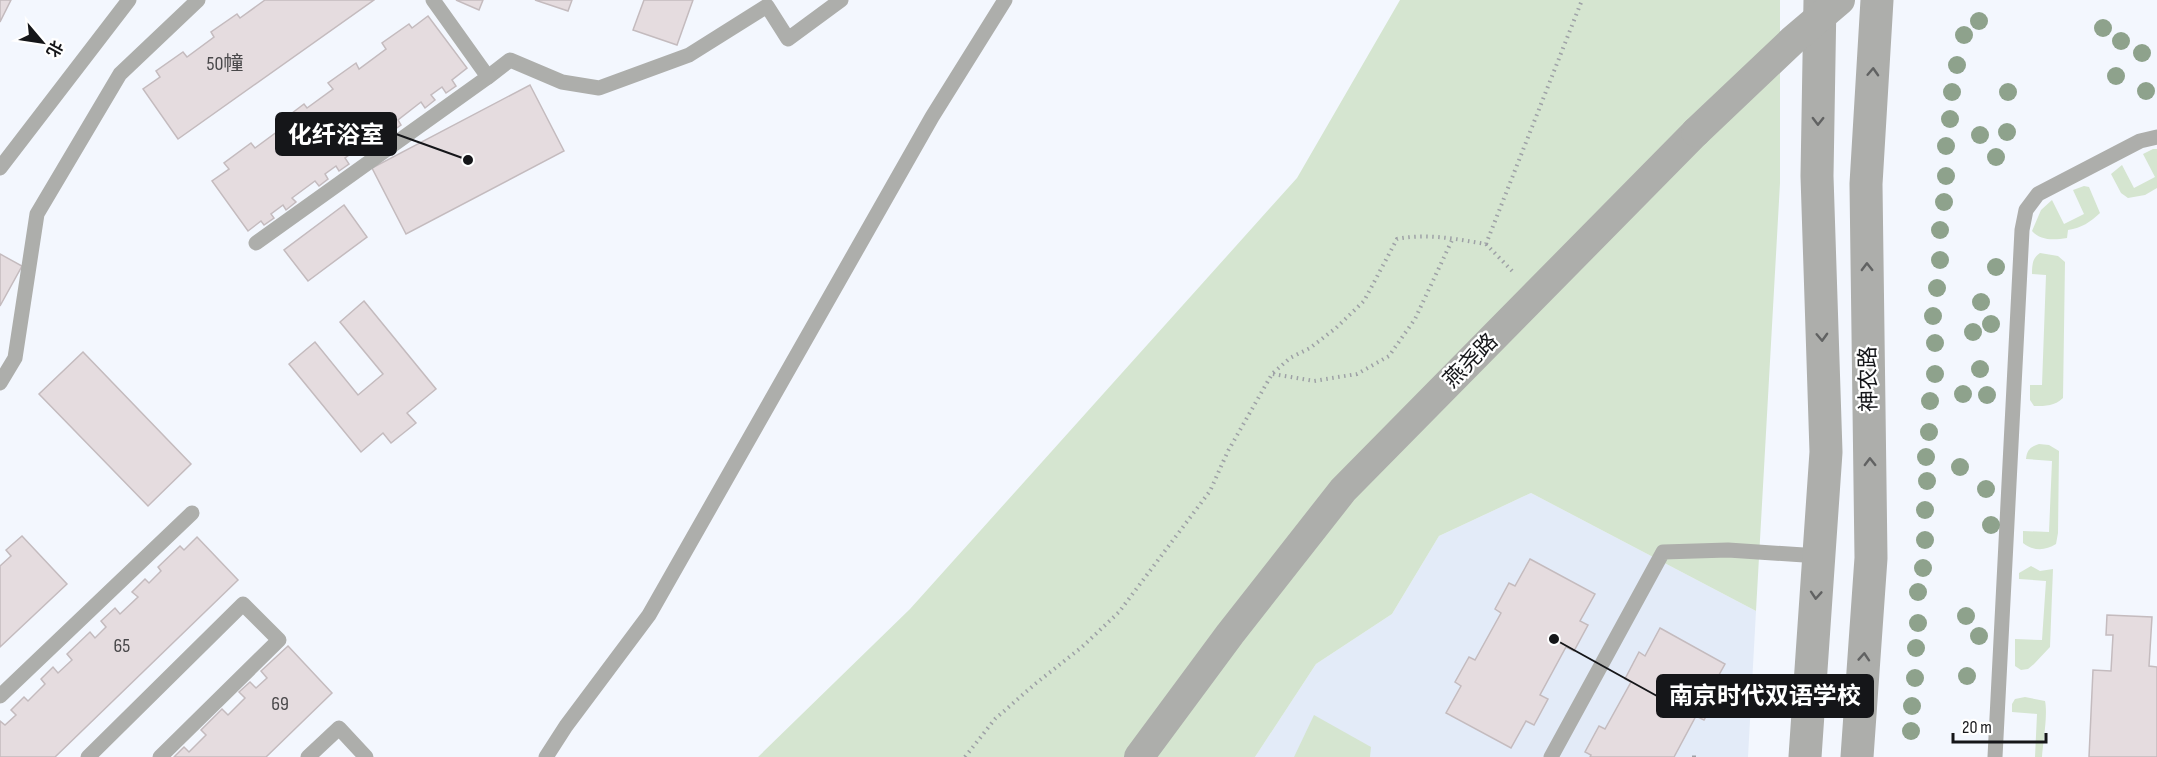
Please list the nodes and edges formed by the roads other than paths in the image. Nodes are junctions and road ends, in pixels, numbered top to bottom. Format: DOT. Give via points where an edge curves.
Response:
graph roads {
  1 [pos="129,0"];
  2 [pos="198,0"];
  3 [pos="433,0"];
  4 [pos="841,0"];
  5 [pos="1005,0"];
  6 [pos="1820,0"];
  7 [pos="1840,0"];
  8 [pos="1877,0"];
  9 [pos="488,77"];
  10 [pos="2157,137"];
  11 [pos="0,168"];
  12 [pos="256,243"];
  13 [pos="0,383"];
  14 [pos="192,513"];
  15 [pos="1819,556"];
  16 [pos="0,696"];
  17 [pos="88,757"];
  18 [pos="160,757"];
  19 [pos="308,757"];
  20 [pos="366,757"];
  21 [pos="546,757"];
  22 [pos="1139,757"];
  23 [pos="1551,757"];
  24 [pos="1805,757"];
  25 [pos="1857,757"];
  26 [pos="1995,757"];
  1 -- 11 [label="lane"];
  2 -- 13 [label="lane" via="120,74 37,214 15,358"];
  3 -- 9 [label="lane"];
  4 -- 9 [label="lane" via="788,39 768,6 689,55 599,88 562,82 510,60"];
  5 -- 21 [label="lane" via="927,127 649,615"];
  6 -- 15 [label="street, 神农路, one-way" via="1817,176 1826,452"];
  7 -- 22 [label="street, 燕尧路, bridge" via="1696,132 1343,490"];
  25 -- 8 [label="street, 神农路, one-way" via="1871,558 1866,184"];
  9 -- 12 [label="lane"];
  10 -- 26 [label="lane" via="2140,141 2038,194 2026,210"];
  14 -- 16 [label="lane"];
  15 -- 23 [label="lane" via="1728,550 1663,552"];
  15 -- 24 [label="street, 神农路, one-way"];
  17 -- 18 [label="lane" via="243,604 279,640"];
  19 -- 20 [label="lane" via="339,728"];
}
